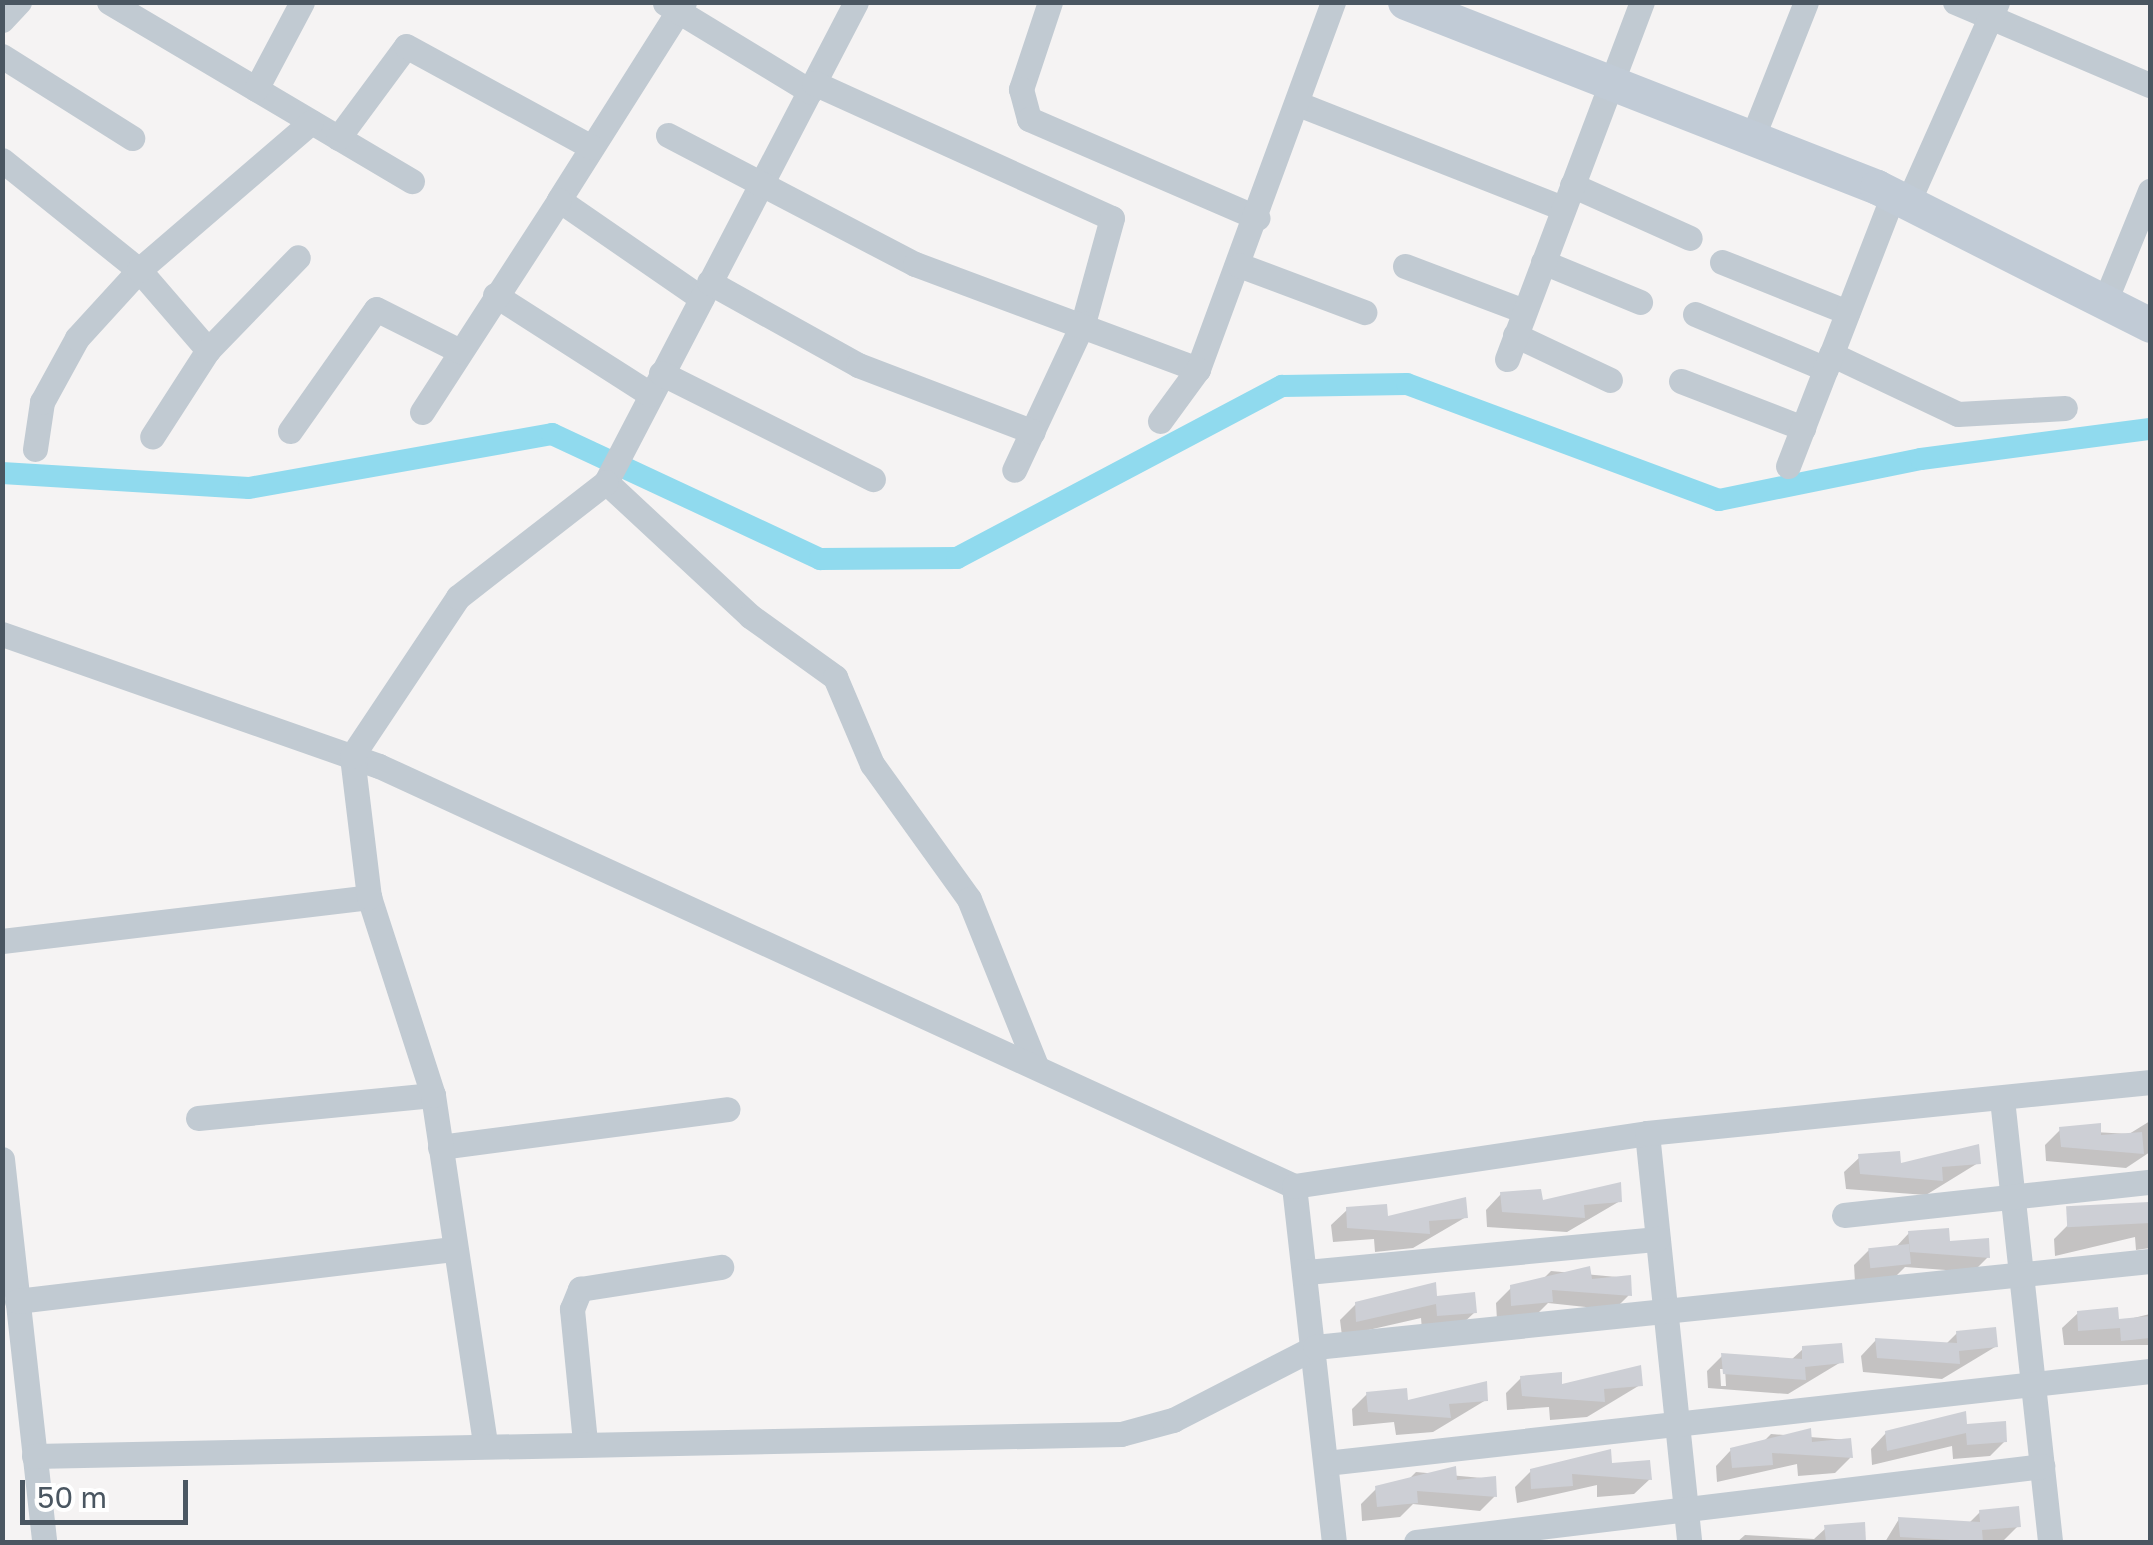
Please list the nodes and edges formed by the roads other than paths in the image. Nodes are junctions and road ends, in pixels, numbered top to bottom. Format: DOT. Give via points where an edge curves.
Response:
graph roads {
  1 [pos="19,2"];
  2 [pos="110,2"];
  3 [pos="302,2"];
  4 [pos="856,2"];
  5 [pos="1050,2"];
  6 [pos="1334,2"];
  7 [pos="1405,2"];
  8 [pos="1642,2"];
  9 [pos="1806,2"];
  10 [pos="1955,2"];
  11 [pos="675,6"];
  12 [pos="1993,10"];
  13 [pos="2,20"];
  14 [pos="2,56"];
  15 [pos="2150,84"];
  16 [pos="812,87"];
  17 [pos="1609,87"];
  18 [pos="256,89"];
  19 [pos="1301,105"];
  20 [pos="311,122"];
  21 [pos="668,135"];
  22 [pos="132,138"];
  23 [pos="338,138"];
  24 [pos="1751,140"];
  25 [pos="590,146"];
  26 [pos="2,160"];
  27 [pos="412,182"];
  28 [pos="760,186"];
  29 [pos="2150,191"];
  30 [pos="1568,197"];
  31 [pos="1900,198"];
  32 [pos="559,200"];
  33 [pos="1258,218"];
  34 [pos="1690,238"];
  35 [pos="298,257"];
  36 [pos="1543,262"];
  37 [pos="1722,262"];
  38 [pos="1240,265"];
  39 [pos="1405,266"];
  40 [pos="139,270"];
  41 [pos="705,290"];
  42 [pos="495,295"];
  43 [pos="1640,302"];
  44 [pos="2105,302"];
  45 [pos="1364,312"];
  46 [pos="1847,312"];
  47 [pos="1694,314"];
  48 [pos="1083,323"];
  49 [pos="2150,324"];
  50 [pos="1515,335"];
  51 [pos="208,350"];
  52 [pos="460,351"];
  53 [pos="1828,361"];
  54 [pos="1198,369"];
  55 [pos="1610,380"];
  56 [pos="1681,381"];
  57 [pos="656,383"];
  58 [pos="2065,408"];
  59 [pos="422,412"];
  60 [pos="1160,421"];
  61 [pos="1802,428"];
  62 [pos="290,431"];
  63 [pos="1033,432"];
  64 [pos="152,437"];
  65 [pos="35,449"];
  66 [pos="1788,466"];
  67 [pos="1014,470"];
  68 [pos="608,476"];
  69 [pos="873,479"];
  70 [pos="2,634"];
  71 [pos="352,756"];
  72 [pos="369,898"];
  73 [pos="2,942"];
  74 [pos="1035,1063"];
  75 [pos="2150,1082"];
  76 [pos="432,1095"];
  77 [pos="2002,1100"];
  78 [pos="728,1109"];
  79 [pos="198,1118"];
  80 [pos="1647,1133"];
  81 [pos="440,1146"];
  82 [pos="2,1159"];
  83 [pos="2150,1182"];
  84 [pos="1294,1186"];
  85 [pos="2013,1197"];
  86 [pos="1844,1216"];
  87 [pos="1658,1239"];
  88 [pos="453,1250"];
  89 [pos="2150,1261"];
  90 [pos="721,1267"];
  91 [pos="1307,1272"];
  92 [pos="2021,1274"];
  93 [pos="18,1301"];
  94 [pos="1665,1311"];
  95 [pos="1315,1347"];
  96 [pos="2150,1370"];
  97 [pos="2033,1384"];
  98 [pos="1677,1424"];
  99 [pos="585,1442"];
  100 [pos="485,1443"];
  101 [pos="34,1456"];
  102 [pos="1326,1463"];
  103 [pos="2042,1466"];
  104 [pos="1686,1512"];
  105 [pos="44,1542"];
  106 [pos="1334,1542"];
  107 [pos="1416,1542"];
  108 [pos="1689,1542"];
  109 [pos="2050,1542"];
  1 -- 13 [label="street"];
  2 -- 18 [label="street"];
  3 -- 18 [label="street"];
  4 -- 16 [label="street"];
  5 -- 33 [label="street" via="1021,88 1030,119"];
  6 -- 19 [label="street"];
  7 -- 17 [label="street"];
  8 -- 17 [label="street"];
  9 -- 24 [label="street"];
  10 -- 12 [label="street"];
  11 -- 16 [label="street"];
  11 -- 25 [label="street"];
  12 -- 15 [label="street"];
  12 -- 31 [label="street"];
  14 -- 22 [label="street"];
  16 -- 28 [label="street"];
  16 -- 48 [label="street" via="1108,211 1113,226"];
  17 -- 24 [label="street"];
  17 -- 30 [label="street"];
  18 -- 20 [label="street"];
  19 -- 30 [label="street"];
  19 -- 33 [label="street"];
  20 -- 23 [label="street"];
  20 -- 40 [label="street"];
  21 -- 28 [label="street"];
  23 -- 25 [label="street" via="406,46"];
  23 -- 27 [label="street"];
  24 -- 31 [label="street"];
  25 -- 32 [label="street"];
  26 -- 40 [label="street"];
  28 -- 41 [label="street"];
  28 -- 48 [label="street" via="915,264"];
  29 -- 44 [label="street"];
  30 -- 34 [label="street"];
  30 -- 36 [label="street"];
  31 -- 44 [label="street"];
  31 -- 46 [label="street"];
  32 -- 41 [label="street"];
  32 -- 42 [label="street"];
  33 -- 38 [label="street"];
  35 -- 51 [label="street"];
  36 -- 43 [label="street"];
  36 -- 50 [label="street"];
  37 -- 46 [label="street"];
  38 -- 45 [label="street"];
  38 -- 54 [label="street"];
  39 -- 50 [label="street"];
  40 -- 51 [label="street"];
  40 -- 65 [label="street" via="62,363 42,402"];
  41 -- 57 [label="street"];
  41 -- 63 [label="street" via="858,365"];
  42 -- 52 [label="street"];
  42 -- 57 [label="street"];
  44 -- 49 [label="street"];
  46 -- 53 [label="street"];
  47 -- 53 [label="street"];
  48 -- 54 [label="street"];
  48 -- 63 [label="street"];
  50 -- 55 [label="street"];
  51 -- 64 [label="street"];
  52 -- 59 [label="street"];
  52 -- 62 [label="street" via="376,308"];
  53 -- 58 [label="street" via="1958,414"];
  53 -- 61 [label="street"];
  54 -- 60 [label="street"];
  56 -- 61 [label="street"];
  57 -- 68 [label="street"];
  57 -- 69 [label="street"];
  61 -- 66 [label="street"];
  63 -- 67 [label="street"];
  68 -- 71 [label="street" via="458,597"];
  68 -- 74 [label="street" via="750,616 835,677 872,764 969,899"];
  70 -- 71 [label="street"];
  71 -- 72 [label="street"];
  71 -- 74 [label="street"];
  72 -- 73 [label="street"];
  72 -- 76 [label="street"];
  74 -- 84 [label="street"];
  75 -- 77 [label="street"];
  76 -- 79 [label="street"];
  76 -- 81 [label="street"];
  77 -- 80 [label="street"];
  77 -- 85 [label="street"];
  78 -- 81 [label="street"];
  80 -- 84 [label="street"];
  80 -- 87 [label="street"];
  81 -- 88 [label="street"];
  82 -- 93 [label="street"];
  83 -- 85 [label="street"];
  84 -- 91 [label="street"];
  85 -- 86 [label="street"];
  85 -- 92 [label="street"];
  87 -- 91 [label="street"];
  87 -- 94 [label="street"];
  88 -- 93 [label="street"];
  88 -- 100 [label="street"];
  89 -- 92 [label="street"];
  90 -- 99 [label="street" via="580,1289 572,1309"];
  91 -- 95 [label="street"];
  92 -- 94 [label="street"];
  92 -- 97 [label="street"];
  93 -- 101 [label="street"];
  94 -- 95 [label="street"];
  94 -- 98 [label="street"];
  95 -- 99 [label="street" via="1173,1420 1121,1434"];
  95 -- 102 [label="street"];
  96 -- 97 [label="street"];
  97 -- 98 [label="street"];
  97 -- 103 [label="street"];
  98 -- 102 [label="street"];
  98 -- 104 [label="street"];
  99 -- 100 [label="street"];
  100 -- 101 [label="street"];
  101 -- 105 [label="street"];
  102 -- 106 [label="street"];
  103 -- 104 [label="street"];
  103 -- 109 [label="street"];
  104 -- 107 [label="street"];
  104 -- 108 [label="street"];
}
